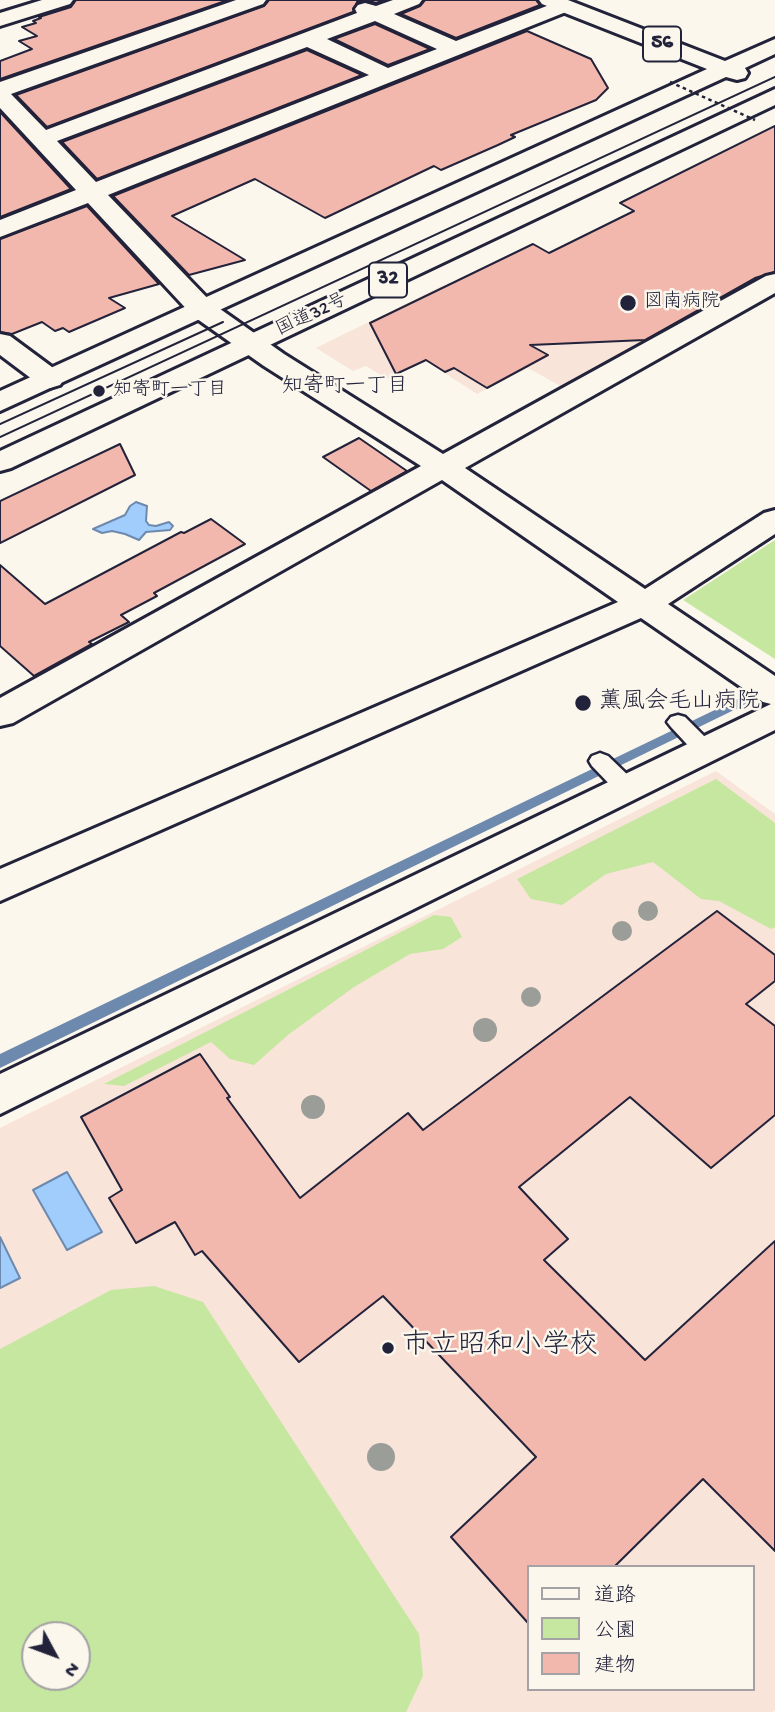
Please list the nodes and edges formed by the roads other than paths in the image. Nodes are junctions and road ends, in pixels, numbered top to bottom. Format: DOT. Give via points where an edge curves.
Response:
graph roads {
  1 [pos="63,0"];
  2 [pos="256,0"];
  3 [pos="343,0"];
  4 [pos="412,0"];
  5 [pos="602,0"];
  6 [pos="556,3"];
  7 [pos="375,14"];
  8 [pos="0,20"];
  9 [pos="308,39"];
  10 [pos="456,49"];
  11 [pos="746,54"];
  12 [pos="388,76"];
  13 [pos="775,88"];
  14 [pos="775,96"];
  15 [pos="4,104"];
  16 [pos="42,139"];
  17 [pos="93,192"];
  18 [pos="0,229"];
  19 [pos="775,282"];
  20 [pos="203,310"];
  21 [pos="0,342"];
  22 [pos="251,344"];
  23 [pos="50,379"];
  24 [pos="0,402"];
  25 [pos="0,462"];
  26 [pos="443,467"];
  27 [pos="775,520"];
  28 [pos="645,603"];
  29 [pos="765,685"];
  30 [pos="0,714"];
  31 [pos="775,715"];
  32 [pos="0,886"];
  33 [pos="0,1095"];
  1 -- 8 [label="main road"];
  2 -- 15 [label="main road"];
  3 -- 7 [label="main road"];
  4 -- 7 [label="main road"];
  5 -- 11 [label="main road, 56"];
  6 -- 10 [label="main road"];
  6 -- 11 [label="main road, 56"];
  7 -- 9 [label="main road"];
  7 -- 10 [label="main road"];
  9 -- 12 [label="main road"];
  9 -- 16 [label="main road"];
  10 -- 12 [label="main road"];
  11 -- 13 [label="main road, 56"];
  11 -- 20 [label="main road, 32"];
  12 -- 17 [label="main road"];
  14 -- 22 [label="main road, 国道32号 / 32"];
  15 -- 16 [label="main road"];
  16 -- 17 [label="main road"];
  17 -- 18 [label="main road"];
  17 -- 20 [label="main road"];
  19 -- 26 [label="main road"];
  20 -- 22 [label="main road"];
  20 -- 23 [label="main road, 32"];
  21 -- 23 [label="main road"];
  22 -- 25 [label="main road, 国道32号 / 32"];
  22 -- 26 [label="main road"];
  23 -- 24 [label="main road, 32"];
  26 -- 28 [label="main road"];
  26 -- 30 [label="main road"];
  27 -- 28 [label="main road"];
  28 -- 29 [label="main road"];
  28 -- 32 [label="main road"];
  31 -- 33 [label="main road" via="691,735"];
}
